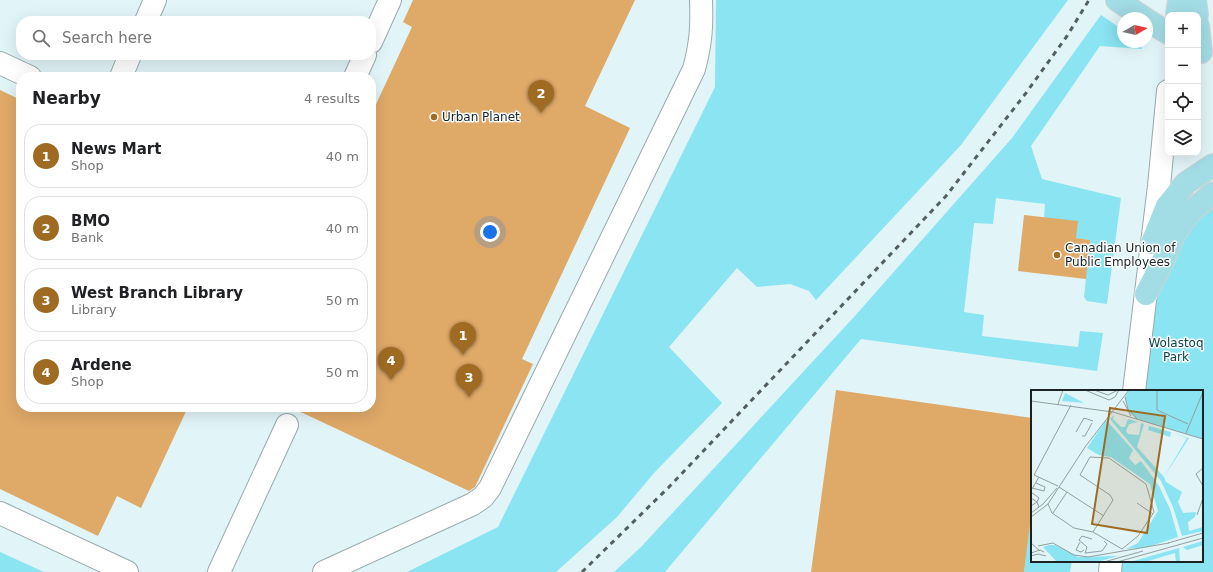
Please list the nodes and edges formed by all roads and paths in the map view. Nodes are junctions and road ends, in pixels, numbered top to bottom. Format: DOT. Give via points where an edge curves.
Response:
graph roads {
  1 [pos="155,0"];
  2 [pos="390,0"];
  3 [pos="701,0"];
  4 [pos="1116,0"];
  5 [pos="1179,0"];
  6 [pos="1195,0"];
  7 [pos="1135,12"];
  8 [pos="1177,12"];
  9 [pos="1197,12"];
  10 [pos="148,16"];
  11 [pos="1153,24"];
  12 [pos="376,31"];
  13 [pos="1165,31"];
  14 [pos="1201,44"];
  15 [pos="1203,56"];
  16 [pos="128,60"];
  17 [pos="363,60"];
  18 [pos="0,63"];
  19 [pos="19,72"];
  20 [pos="123,72"];
  21 [pos="357,72"];
  22 [pos="1165,120"];
  23 [pos="1168,156"];
  24 [pos="1213,165"];
  25 [pos="1158,186"];
  26 [pos="1213,192"];
  27 [pos="1152,243"];
  28 [pos="1146,294"];
  29 [pos="1134,390"];
  30 [pos="287,425"];
  31 [pos="0,513"];
  32 [pos="1111,562"];
  33 [pos="127,572"];
  34 [pos="219,572"];
  35 [pos="324,572"];
  36 [pos="1110,572"];
  1 -- 10 [label="street"];
  2 -- 12 [label="street"];
  3 -- 35 [label="street" via="702,33 694,69 490,488 473,504"];
  4 -- 7 [label="main road"];
  5 -- 8 [label="main road"];
  6 -- 9 [label="main road"];
  11 -- 13 [label="main road"];
  14 -- 15 [label="main road"];
  16 -- 20 [label="street"];
  17 -- 21 [label="street"];
  18 -- 19 [label="street"];
  22 -- 25 [label="street"];
  23 -- 25 [label="street"];
  24 -- 27 [label="main road" via="1186,183 1167,206"];
  25 -- 27 [label="street"];
  26 -- 28 [label="main road" via="1190,212 1174,235"];
  27 -- 28 [label="street"];
  28 -- 29 [label="street"];
  30 -- 34 [label="street"];
  31 -- 33 [label="street"];
  32 -- 36 [label="street"];
}
